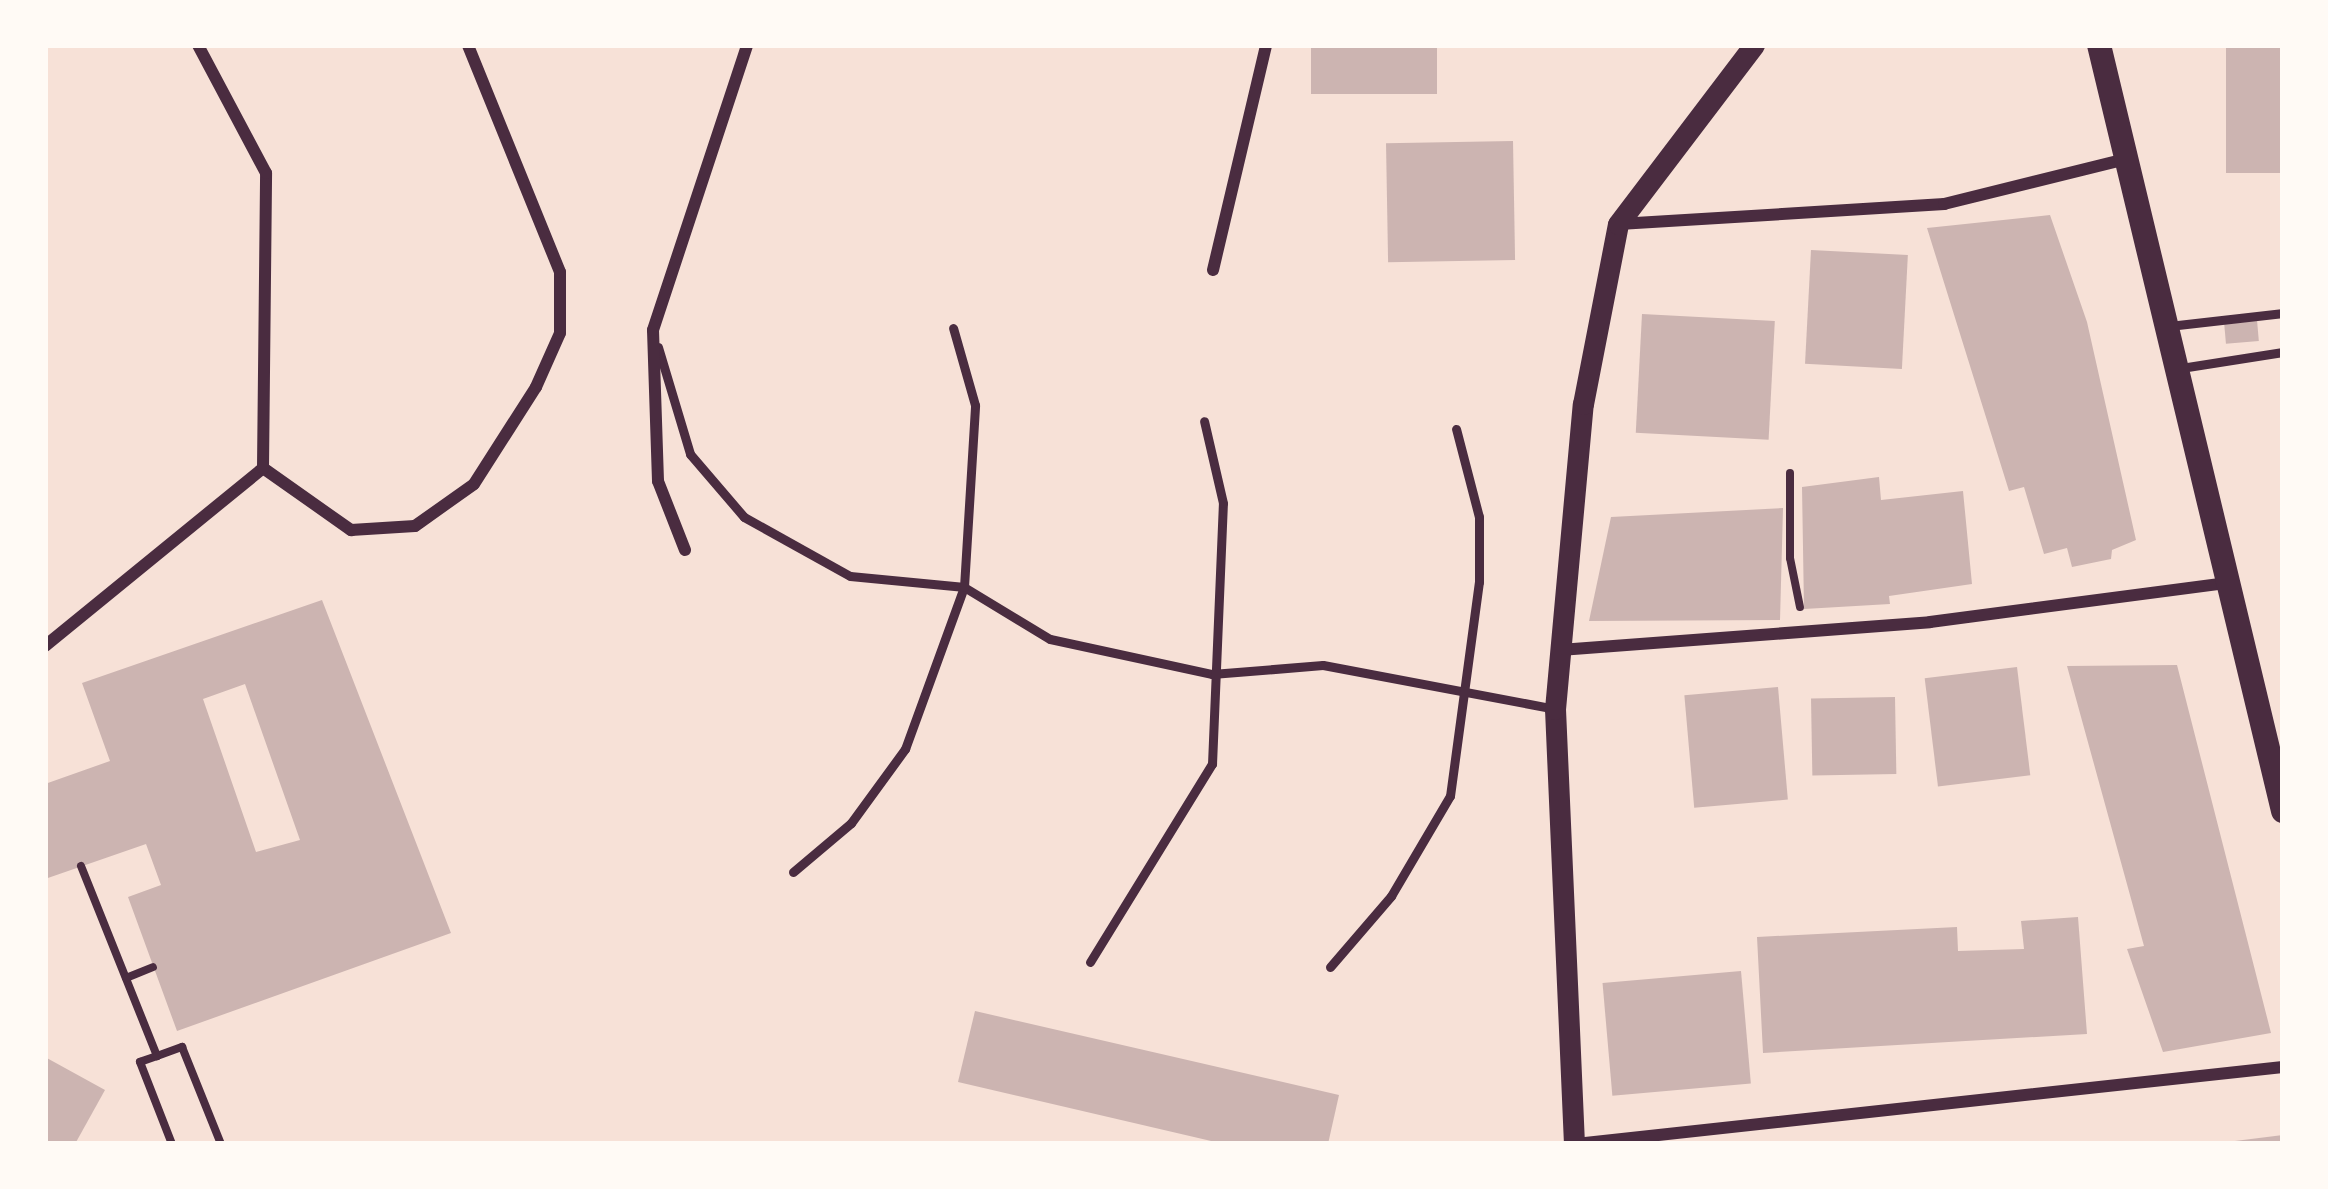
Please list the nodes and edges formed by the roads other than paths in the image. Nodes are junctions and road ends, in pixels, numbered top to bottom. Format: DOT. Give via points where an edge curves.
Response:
graph roads {
  1 [pos="198,45"];
  2 [pos="467,45"];
  3 [pos="747,45"];
  4 [pos="1265,45"];
  5 [pos="1754,45"];
  6 [pos="2099,45"];
  7 [pos="2127,159"];
  8 [pos="1618,224"];
  9 [pos="1213,270"];
  10 [pos="2283,313"];
  11 [pos="2166,326"];
  12 [pos="953,328"];
  13 [pos="652,330"];
  14 [pos="2283,352"];
  15 [pos="2176,369"];
  16 [pos="1204,422"];
  17 [pos="1456,429"];
  18 [pos="263,468"];
  19 [pos="685,550"];
  20 [pos="2227,583"];
  21 [pos="964,587"];
  22 [pos="45,646"];
  23 [pos="1557,650"];
  24 [pos="1212,674"];
  25 [pos="1466,693"];
  26 [pos="1555,709"];
  27 [pos="2283,811"];
  28 [pos="793,872"];
  29 [pos="1090,962"];
  30 [pos="1330,967"];
  31 [pos="2283,1066"];
  32 [pos="1575,1144"];
  1 -- 18 [label="street" via="266,173"];
  2 -- 18 [label="street" via="560,272 560,333 536,387 474,484 415,526 351,530"];
  3 -- 13 [label="street"];
  4 -- 9 [label="street"];
  5 -- 8 [label="street"];
  6 -- 7 [label="main road"];
  7 -- 8 [label="street" via="1944,204"];
  7 -- 11 [label="main road"];
  8 -- 23 [label="street" via="1583,404"];
  10 -- 11 [label="lane"];
  11 -- 15 [label="main road"];
  12 -- 21 [label="lane" via="975,405"];
  13 -- 19 [label="street" via="658,481"];
  13 -- 21 [label="lane" via="690,454 744,517 850,576"];
  14 -- 15 [label="lane"];
  15 -- 20 [label="main road"];
  16 -- 24 [label="lane" via="1223,503"];
  17 -- 25 [label="lane" via="1479,517"];
  18 -- 22 [label="street"];
  20 -- 23 [label="street" via="1802,632"];
  20 -- 27 [label="main road"];
  21 -- 24 [label="lane" via="1050,640"];
  21 -- 28 [label="lane" via="905,749 851,823"];
  23 -- 26 [label="street"];
  24 -- 25 [label="lane" via="1323,665"];
  24 -- 29 [label="lane" via="1212,764"];
  25 -- 26 [label="lane"];
  25 -- 30 [label="lane" via="1450,796 1391,896"];
  26 -- 32 [label="street"];
  31 -- 32 [label="street"];
}
